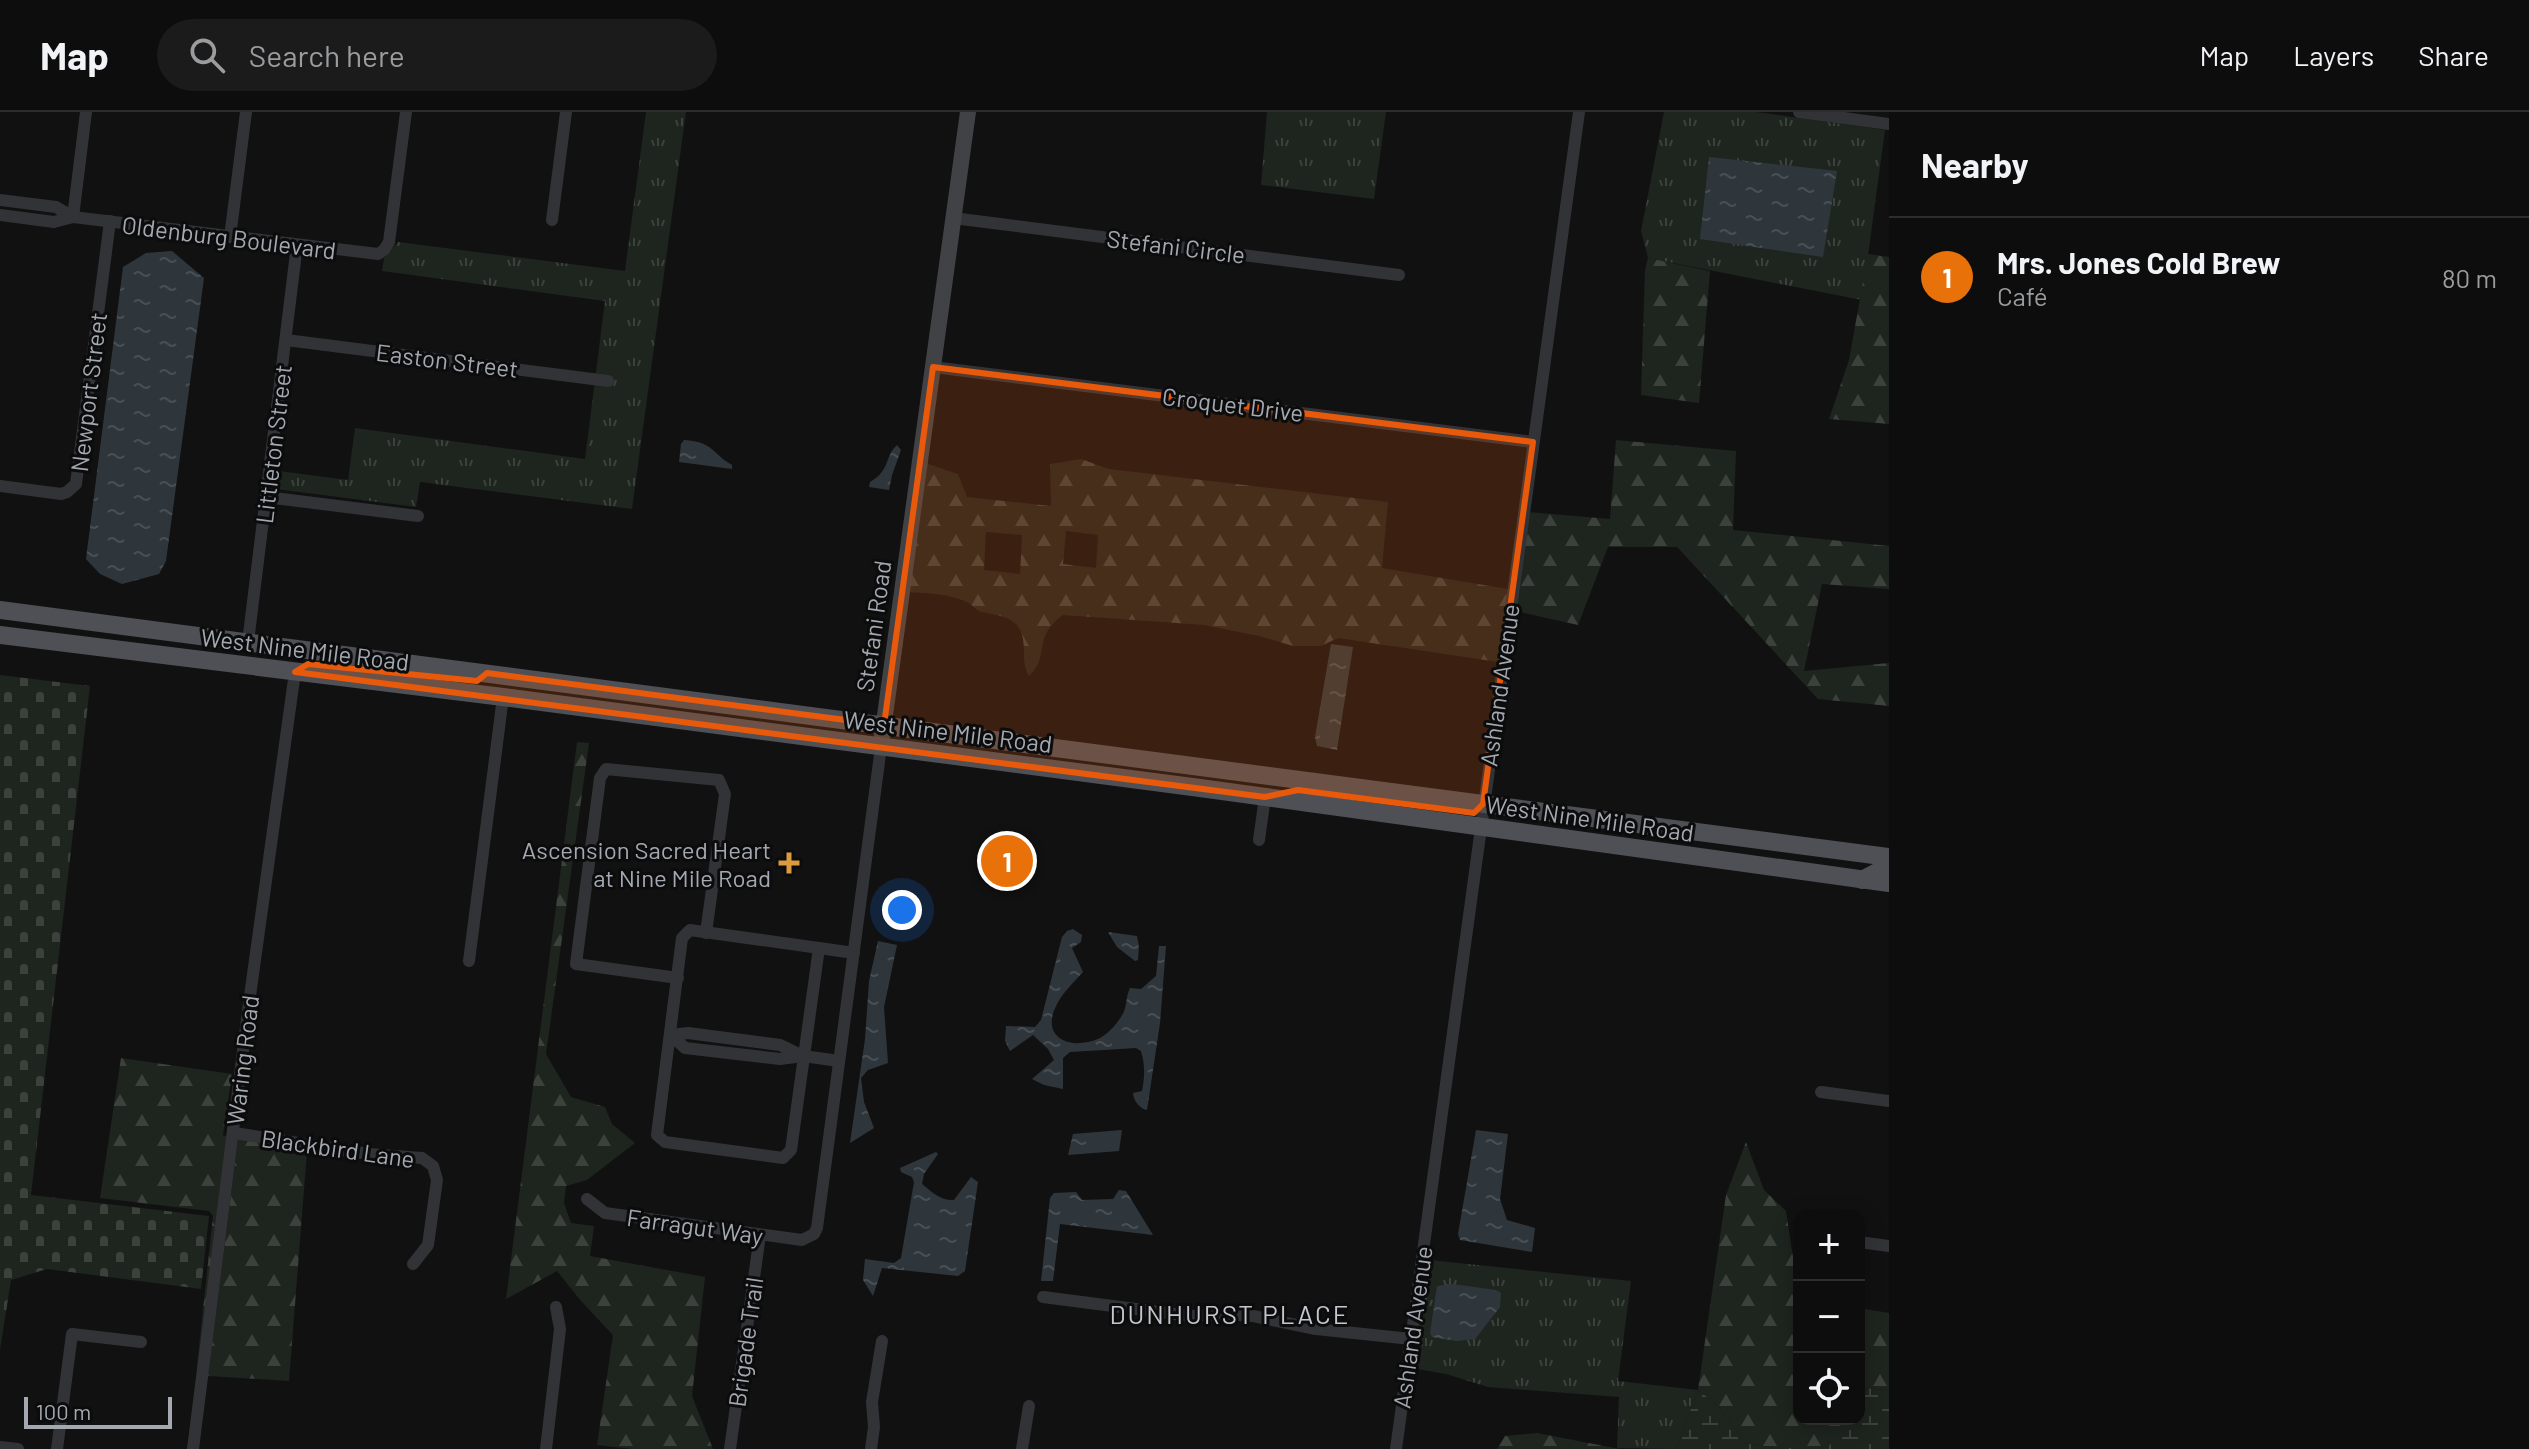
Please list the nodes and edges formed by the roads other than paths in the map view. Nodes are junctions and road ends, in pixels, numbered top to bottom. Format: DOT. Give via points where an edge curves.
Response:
graph roads {
  1 [pos="86,112"];
  2 [pos="246,112"];
  3 [pos="406,112"];
  4 [pos="566,112"];
  5 [pos="968,112"];
  6 [pos="1579,112"];
  7 [pos="1799,112"];
  8 [pos="1889,124"];
  9 [pos="0,200"];
  10 [pos="0,215"];
  11 [pos="73,217"];
  12 [pos="953,218"];
  13 [pos="552,220"];
  14 [pos="110,221"];
  15 [pos="230,237"];
  16 [pos="297,245"];
  17 [pos="1399,275"];
  18 [pos="286,340"];
  19 [pos="933,367"];
  20 [pos="608,381"];
  21 [pos="1533,442"];
  22 [pos="0,486"];
  23 [pos="266,497"];
  24 [pos="418,516"];
  25 [pos="0,610"];
  26 [pos="25,613"];
  27 [pos="0,623"];
  28 [pos="0,635"];
  29 [pos="47,641"];
  30 [pos="248,642"];
  31 [pos="295,672"];
  32 [pos="487,673"];
  33 [pos="503,697"];
  34 [pos="671,719"];
  35 [pos="884,725"];
  36 [pos="881,747"];
  37 [pos="1098,753"];
  38 [pos="1265,797"];
  39 [pos="1483,804"];
  40 [pos="1480,827"];
  41 [pos="1705,833"];
  42 [pos="1259,840"];
  43 [pos="1889,857"];
  44 [pos="1889,870"];
  45 [pos="1862,880"];
  46 [pos="1889,883"];
  47 [pos="706,933"];
  48 [pos="819,948"];
  49 [pos="854,953"];
  50 [pos="469,961"];
  51 [pos="678,978"];
  52 [pos="671,1035"];
  53 [pos="803,1056"];
  54 [pos="839,1061"];
  55 [pos="1821,1092"];
  56 [pos="1889,1101"];
  57 [pos="234,1133"];
  58 [pos="587,1199"];
  59 [pos="760,1235"];
  60 [pos="808,1238"];
  61 [pos="1865,1243"];
  62 [pos="1889,1246"];
  63 [pos="413,1264"];
  64 [pos="1043,1297"];
  65 [pos="556,1307"];
  66 [pos="1411,1339"];
  67 [pos="882,1341"];
  68 [pos="141,1342"];
  69 [pos="1029,1406"];
  70 [pos="0,1447"];
  71 [pos="18,1449"];
  72 [pos="57,1449"];
  73 [pos="193,1449"];
  74 [pos="546,1449"];
  75 [pos="730,1449"];
  76 [pos="871,1449"];
  77 [pos="1022,1449"];
  78 [pos="1396,1449"];
  1 -- 11 [label="street"];
  2 -- 15 [label="street"];
  3 -- 16 [label="street, Oldenburg Boulevard" via="384,250 371,255"];
  4 -- 13 [label="street"];
  5 -- 12 [label="street, Stefani Road"];
  6 -- 21 [label="street, Ashland Avenue"];
  7 -- 8 [label="street"];
  9 -- 11 [label="street, Oldenburg Boulevard" via="56,207"];
  10 -- 11 [label="street, Oldenburg Boulevard" via="54,222"];
  11 -- 14 [label="street, Oldenburg Boulevard"];
  12 -- 17 [label="street, Stefani Circle"];
  12 -- 19 [label="street, Stefani Road"];
  14 -- 15 [label="street, Oldenburg Boulevard"];
  14 -- 22 [label="street, Newport Street" via="76,484 61,494"];
  15 -- 16 [label="street, Oldenburg Boulevard"];
  16 -- 18 [label="street, Littleton Street"];
  18 -- 20 [label="street, Easton Street"];
  18 -- 23 [label="street, Littleton Street"];
  19 -- 21 [label="street, Croquet Drive"];
  19 -- 35 [label="street, Stefani Road"];
  21 -- 39 [label="street, Ashland Avenue"];
  23 -- 24 [label="street"];
  23 -- 30 [label="street, Littleton Street"];
  25 -- 26 [label="main road, West Nine Mile Road"];
  26 -- 27 [label="main road"];
  26 -- 30 [label="main road, West Nine Mile Road"];
  28 -- 29 [label="main road, West Nine Mile Road"];
  29 -- 30 [label="main road" via="78,632 212,650 231,650"];
  29 -- 31 [label="main road, West Nine Mile Road"];
  30 -- 32 [label="main road, West Nine Mile Road"];
  31 -- 32 [label="main road" via="308,664 332,664 477,681"];
  31 -- 33 [label="main road, West Nine Mile Road"];
  31 -- 57 [label="street, Waring Road"];
  32 -- 35 [label="main road, West Nine Mile Road"];
  33 -- 34 [label="main road, West Nine Mile Road"];
  33 -- 50 [label="street"];
  34 -- 35 [label="main road" via="684,712 871,733"];
  34 -- 36 [label="main road, West Nine Mile Road"];
  35 -- 36 [label="street, Stefani Road"];
  35 -- 37 [label="main road, West Nine Mile Road"];
  36 -- 37 [label="main road" via="905,737 1078,760"];
  36 -- 38 [label="main road, West Nine Mile Road"];
  36 -- 49 [label="street, Stefani Road"];
  37 -- 39 [label="main road, West Nine Mile Road"];
  38 -- 39 [label="main road" via="1298,790 1474,813"];
  38 -- 40 [label="main road, West Nine Mile Road"];
  38 -- 42 [label="street"];
  39 -- 40 [label="street, Ashland Avenue"];
  39 -- 41 [label="main road, West Nine Mile Road"];
  40 -- 41 [label="main road" via="1496,817 1667,839"];
  40 -- 45 [label="main road, West Nine Mile Road"];
  40 -- 66 [label="street, Ashland Avenue"];
  41 -- 43 [label="main road, West Nine Mile Road"];
  44 -- 45 [label="main road"];
  45 -- 46 [label="main road, West Nine Mile Road"];
  47 -- 48 [label="street"];
  47 -- 51 [label="street" via="690,930 682,938"];
  47 -- 51 [label="street" via="725,794 719,780 606,769 600,778 576,964"];
  48 -- 49 [label="street"];
  48 -- 53 [label="street"];
  49 -- 54 [label="street, Stefani Road"];
  51 -- 52 [label="street"];
  52 -- 53 [label="street" via="780,1045"];
  52 -- 53 [label="street" via="657,1135 665,1142 783,1158 791,1150"];
  53 -- 54 [label="street"];
  54 -- 60 [label="street, Stefani Road" via="817,1228"];
  55 -- 56 [label="street"];
  57 -- 63 [label="street, Blackbird Lane" via="429,1161 437,1180 428,1245"];
  57 -- 73 [label="street, Waring Road"];
  58 -- 59 [label="street, Farragut Way" via="605,1213"];
  59 -- 60 [label="street, Farragut Way"];
  59 -- 75 [label="street, Brigade Trail"];
  61 -- 62 [label="street"];
  64 -- 66 [label="street" via="1190,1316 1253,1316"];
  65 -- 74 [label="street" via="560,1329"];
  66 -- 78 [label="street, Ashland Avenue"];
  67 -- 76 [label="street"];
  68 -- 72 [label="street" via="72,1334"];
  69 -- 77 [label="street"];
  70 -- 71 [label="street"];
}
